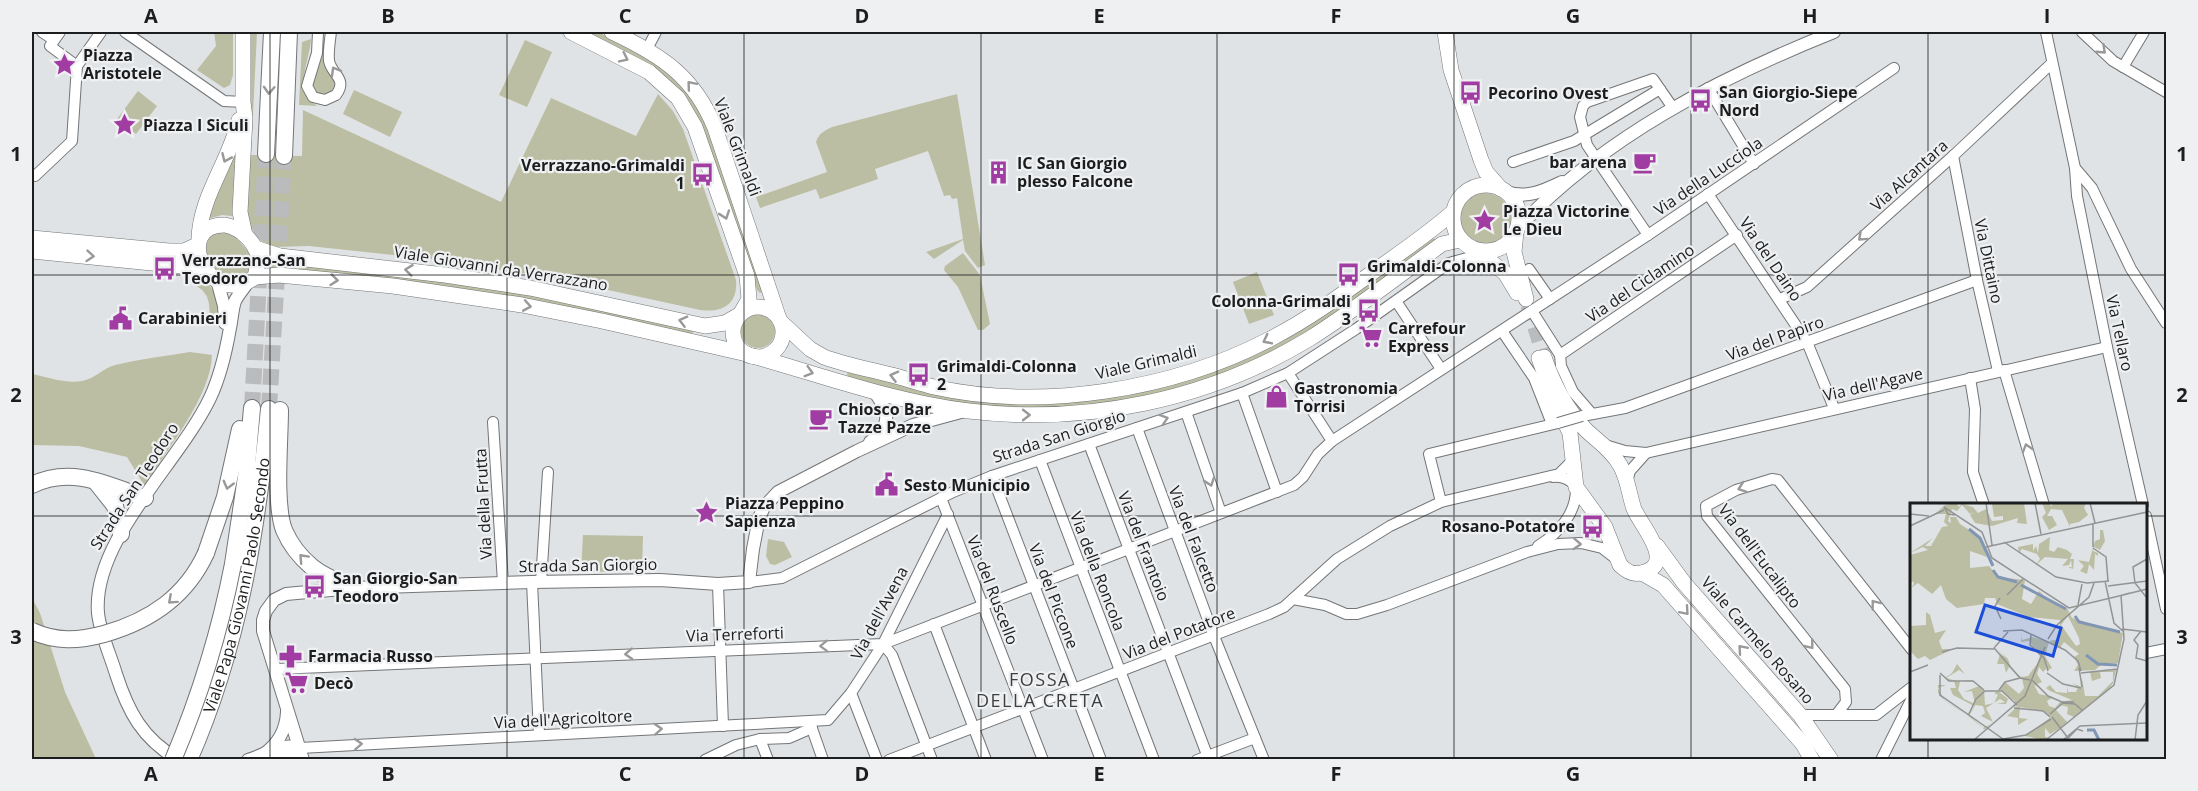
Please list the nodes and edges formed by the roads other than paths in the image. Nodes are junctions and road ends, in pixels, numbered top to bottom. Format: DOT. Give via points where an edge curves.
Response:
graph roads {
  1 [pos="42,32"];
  2 [pos="101,32"];
  3 [pos="125,32"];
  4 [pos="243,32"];
  5 [pos="272,32"];
  6 [pos="289,32"];
  7 [pos="318,32"];
  8 [pos="331,32"];
  9 [pos="571,32"];
  10 [pos="612,32"];
  11 [pos="656,32"];
  12 [pos="1445,32"];
  13 [pos="1834,32"];
  14 [pos="2046,32"];
  15 [pos="2082,32"];
  16 [pos="2144,32"];
  17 [pos="57,36"];
  18 [pos="647,49"];
  19 [pos="2052,63"];
  20 [pos="77,66"];
  21 [pos="2123,67"];
  22 [pos="1894,68"];
  23 [pos="1708,88"];
  24 [pos="1660,89"];
  25 [pos="2166,92"];
  26 [pos="243,102"];
  27 [pos="1673,108"];
  28 [pos="1584,135"];
  29 [pos="266,154"];
  30 [pos="284,156"];
  31 [pos="1953,156"];
  32 [pos="1597,159"];
  33 [pos="1513,162"];
  34 [pos="1754,164"];
  35 [pos="2075,168"];
  36 [pos="1579,173"];
  37 [pos="35,176"];
  38 [pos="1486,179"];
  39 [pos="1503,191"];
  40 [pos="1708,194"];
  41 [pos="1453,212"];
  42 [pos="1516,230"];
  43 [pos="245,235"];
  44 [pos="1648,235"];
  45 [pos="1737,235"];
  46 [pos="32,238"];
  47 [pos="1460,240"];
  48 [pos="198,242"];
  49 [pos="255,248"];
  50 [pos="1475,250"];
  51 [pos="32,251"];
  52 [pos="1489,261"];
  53 [pos="1449,263"];
  54 [pos="1529,269"];
  55 [pos="213,276"];
  56 [pos="251,280"];
  57 [pos="1977,280"];
  58 [pos="1550,299"];
  59 [pos="1780,299"];
  60 [pos="1396,301"];
  61 [pos="1526,304"];
  62 [pos="740,314"];
  63 [pos="780,319"];
  64 [pos="2166,323"];
  65 [pos="1502,331"];
  66 [pos="1807,342"];
  67 [pos="2107,347"];
  68 [pos="224,355"];
  69 [pos="750,355"];
  70 [pos="1560,355"];
  71 [pos="1441,369"];
  72 [pos="2001,370"];
  73 [pos="1288,373"];
  74 [pos="1970,378"];
  75 [pos="874,391"];
  76 [pos="1242,393"];
  77 [pos="261,408"];
  78 [pos="1834,408"];
  79 [pos="968,411"];
  80 [pos="1186,412"];
  81 [pos="1587,415"];
  82 [pos="493,422"];
  83 [pos="1555,423"];
  84 [pos="1137,428"];
  85 [pos="1332,441"];
  86 [pos="1089,444"];
  87 [pos="1602,444"];
  88 [pos="857,451"];
  89 [pos="1646,453"];
  90 [pos="1572,459"];
  91 [pos="1040,460"];
  92 [pos="548,472"];
  93 [pos="992,476"];
  94 [pos="1548,477"];
  95 [pos="93,480"];
  96 [pos="37,482"];
  97 [pos="1627,483"];
  98 [pos="1576,487"];
  99 [pos="1277,492"];
  100 [pos="145,498"];
  101 [pos="941,498"];
  102 [pos="1441,502"];
  103 [pos="1984,503"];
  104 [pos="2044,503"];
  105 [pos="2143,503"];
  106 [pos="1221,513"];
  107 [pos="948,514"];
  108 [pos="2147,525"];
  109 [pos="1174,531"];
  110 [pos="121,534"];
  111 [pos="1657,546"];
  112 [pos="1129,548"];
  113 [pos="1527,552"];
  114 [pos="241,565"];
  115 [pos="1620,565"];
  116 [pos="1081,567"];
  117 [pos="1642,573"];
  118 [pos="537,582"];
  119 [pos="749,582"];
  120 [pos="503,583"];
  121 [pos="718,584"];
  122 [pos="1033,585"];
  123 [pos="353,588"];
  124 [pos="1306,588"];
  125 [pos="1293,599"];
  126 [pos="983,605"];
  127 [pos="1325,605"];
  128 [pos="2166,609"];
  129 [pos="934,624"];
  130 [pos="32,631"];
  131 [pos="1214,636"];
  132 [pos="883,644"];
  133 [pos="1910,649"];
  134 [pos="719,650"];
  135 [pos="2166,650"];
  136 [pos="1169,653"];
  137 [pos="2147,653"];
  138 [pos="536,658"];
  139 [pos="276,669"];
  140 [pos="1120,671"];
  141 [pos="1910,688"];
  142 [pos="1074,689"];
  143 [pos="851,693"];
  144 [pos="1910,700"];
  145 [pos="288,708"];
  146 [pos="1023,708"];
  147 [pos="1800,715"];
  148 [pos="1836,715"];
  149 [pos="1876,715"];
  150 [pos="828,720"];
  151 [pos="1899,722"];
  152 [pos="811,725"];
  153 [pos="723,726"];
  154 [pos="973,727"];
  155 [pos="539,734"];
  156 [pos="1256,738"];
  157 [pos="760,739"];
  158 [pos="927,745"];
  159 [pos="302,754"];
  160 [pos="263,755"];
  161 [pos="710,758"];
  162 [pos="1205,758"];
  163 [pos="173,759"];
  164 [pos="178,759"];
  165 [pos="189,759"];
  166 [pos="248,759"];
  167 [pos="277,759"];
  168 [pos="768,759"];
  169 [pos="823,759"];
  170 [pos="877,759"];
  171 [pos="889,759"];
  172 [pos="932,759"];
  173 [pos="986,759"];
  174 [pos="1044,759"];
  175 [pos="1101,759"];
  176 [pos="1154,759"];
  177 [pos="1264,759"];
  178 [pos="1812,759"];
  179 [pos="1831,759"];
  180 [pos="1881,759"];
  1 -- 17 [label="street"];
  2 -- 20 [label="street"];
  3 -- 26 [label="street" via="224,102"];
  4 -- 26 [label="main road"];
  5 -- 29 [label="main road, one-way"];
  6 -- 30 [label="main road"];
  7 -- 8 [label="street, one-way" via="317,53 307,86 313,97 325,100 336,95 341,83 329,60"];
  9 -- 62 [label="main road, one-way" via="650,72 670,88 687,112 747,276 749,300"];
  10 -- 18 [label="main road, Viale Grimaldi"];
  11 -- 18 [label="street"];
  12 -- 38 [label="main road" via="1451,70"];
  13 -- 23 [label="street"];
  14 -- 19 [label="street, Via Tellaro"];
  15 -- 21 [label="street, one-way"];
  16 -- 21 [label="street"];
  17 -- 20 [label="street" via="50,46"];
  63 -- 18 [label="main road, Viale Grimaldi, one-way" via="710,114 684,76"];
  19 -- 31 [label="street, Via Alcantara"];
  19 -- 35 [label="street, Via Tellaro"];
  20 -- 37 [label="street" via="72,141"];
  21 -- 25 [label="street"];
  22 -- 34 [label="street, Via della Lucciola"];
  23 -- 27 [label="street"];
  23 -- 34 [label="street"];
  24 -- 27 [label="street"];
  24 -- 28 [label="street"];
  24 -- 28 [label="street" via="1653,80 1587,102 1580,117"];
  26 -- 43 [label="main road" via="240,212"];
  26 -- 48 [label="main road, one-way" via="231,146 205,204"];
  27 -- 32 [label="street"];
  28 -- 32 [label="street"];
  28 -- 33 [label="street"];
  31 -- 57 [label="street, Via Dittaino"];
  31 -- 59 [label="street, Via Alcantara, one-way" via="1807,287"];
  32 -- 36 [label="street"];
  32 -- 44 [label="street"];
  34 -- 40 [label="street, Via della Lucciola"];
  35 -- 64 [label="street" via="2092,188 2131,269"];
  35 -- 67 [label="street, Via Tellaro"];
  36 -- 39 [label="street" via="1534,194"];
  36 -- 42 [label="street"];
  38 -- 39 [label="main road"];
  38 -- 41 [label="main road" via="1464,193"];
  39 -- 42 [label="main road" via="1516,205"];
  40 -- 44 [label="street, Via della Lucciola"];
  40 -- 45 [label="street, Via del Daino"];
  41 -- 47 [label="main road"];
  41 -- 63 [label="main road, Viale Grimaldi, one-way" via="1328,304 1269,339 1169,378 1093,393 1022,396 935,387 824,357 804,344"];
  42 -- 50 [label="main road" via="1500,248"];
  42 -- 61 [label="main road" via="1514,252"];
  43 -- 48 [label="main road" via="230,226 219,225 205,231"];
  43 -- 49 [label="main road"];
  44 -- 58 [label="street, Via della Lucciola"];
  45 -- 59 [label="street, Via del Daino"];
  45 -- 70 [label="street, Via del Ciclamino"];
  46 -- 48 [label="main road" via="169,251 184,251"];
  47 -- 50 [label="main road"];
  79 -- 47 [label="main road, one-way" via="1023,415 1098,411 1148,403 1213,384 1308,339 1442,244"];
  48 -- 55 [label="main road" via="200,260"];
  49 -- 56 [label="main road" via="259,258"];
  62 -- 49 [label="main road, Viale Giovanni da Verrazzano, one-way" via="725,323 705,326 531,288 280,256"];
  50 -- 52 [label="main road"];
  50 -- 53 [label="street"];
  51 -- 55 [label="main road, one-way" via="192,267"];
  52 -- 53 [label="street, Strada San Giorgio" via="1467,258"];
  52 -- 61 [label="main road" via="1505,273"];
  53 -- 60 [label="street, Strada San Giorgio"];
  54 -- 58 [label="street"];
  55 -- 56 [label="main road" via="234,286"];
  55 -- 68 [label="street, Strada San Teodoro" via="224,306"];
  56 -- 68 [label="street, Strada San Teodoro" via="236,301"];
  56 -- 69 [label="main road, one-way" via="279,275 500,302"];
  57 -- 66 [label="street, Via del Papiro"];
  57 -- 72 [label="street, Via Dittaino"];
  58 -- 61 [label="street, Via della Lucciola"];
  59 -- 66 [label="street, Via del Daino"];
  60 -- 71 [label="street"];
  60 -- 73 [label="street, Strada San Giorgio"];
  61 -- 65 [label="street, Via della Lucciola"];
  61 -- 70 [label="street"];
  62 -- 63 [label="main road" via="756,306 772,310"];
  62 -- 69 [label="main road" via="733,337 738,347"];
  63 -- 69 [label="main road" via="783,330 779,345 768,355"];
  65 -- 71 [label="street, Via della Lucciola"];
  65 -- 83 [label="street" via="1534,378"];
  66 -- 78 [label="street, Via del Daino"];
  66 -- 81 [label="street, Via del Papiro" via="1625,408"];
  67 -- 72 [label="street, Via dell'Agave"];
  67 -- 105 [label="street, Via Tellaro"];
  68 -- 100 [label="street, Strada San Teodoro" via="212,396"];
  69 -- 75 [label="main road, one-way"];
  70 -- 81 [label="street" via="1561,366"];
  71 -- 85 [label="street, Via della Lucciola"];
  72 -- 74 [label="street, Via dell'Agave"];
  104 -- 72 [label="street, Via Dittaino, one-way"];
  73 -- 76 [label="street, Strada San Giorgio"];
  73 -- 85 [label="street"];
  74 -- 78 [label="street, Via dell'Agave"];
  74 -- 103 [label="street" via="1975,409 1973,472"];
  75 -- 79 [label="main road"];
  75 -- 88 [label="street" via="886,411 886,420 880,435"];
  76 -- 80 [label="street, Strada San Giorgio"];
  76 -- 99 [label="street"];
  77 -- 114 [label="main road, Viale Papa Giovanni Paolo Secondo" via="246,477"];
  123 -- 77 [label="main road, one-way" via="313,568 291,543 280,513"];
  77 -- 130 [label="main road, one-way, bridge" via="239,442 206,553 180,594 161,610 117,630 77,640"];
  78 -- 89 [label="street, Via dell'Agave"];
  79 -- 88 [label="street" via="914,425"];
  84 -- 80 [label="street, Strada San Giorgio, one-way"];
  80 -- 106 [label="street, one-way"];
  81 -- 83 [label="street, Via del Papiro, bridge"];
  82 -- 120 [label="street, Via della Frutta"];
  83 -- 102 [label="street" via="1429,454"];
  84 -- 86 [label="street, Strada San Giorgio"];
  84 -- 109 [label="street, Via del Falcetto"];
  85 -- 99 [label="street, Via della Lucciola" via="1303,477"];
  86 -- 91 [label="street, Strada San Giorgio"];
  86 -- 112 [label="street, Via del Frantoio"];
  87 -- 89 [label="street"];
  87 -- 90 [label="main road" via="1582,444"];
  87 -- 90 [label="main road" via="1565,404 1541,357 1552,395 1570,433"];
  87 -- 97 [label="main road, Viale Carmelo Rosano" via="1619,464"];
  88 -- 119 [label="street" via="772,497 759,518"];
  89 -- 97 [label="street" via="1630,471"];
  90 -- 94 [label="street" via="1563,471"];
  90 -- 98 [label="main road"];
  91 -- 93 [label="street, Strada San Giorgio"];
  91 -- 116 [label="street, Via della Roncola"];
  92 -- 118 [label="street"];
  93 -- 101 [label="street, Strada San Giorgio"];
  93 -- 122 [label="street, Via del Piccone"];
  94 -- 98 [label="street" via="1563,477"];
  94 -- 102 [label="street"];
  95 -- 96 [label="main road" via="67,476"];
  95 -- 100 [label="main road"];
  95 -- 110 [label="main road" via="115,506"];
  97 -- 111 [label="main road, Viale Carmelo Rosano" via="1635,510"];
  98 -- 113 [label="street" via="1564,525"];
  98 -- 115 [label="main road" via="1610,536"];
  99 -- 106 [label="street, Via della Lucciola"];
  100 -- 110 [label="street, Strada San Teodoro"];
  101 -- 107 [label="street, Via del Ruscello"];
  101 -- 119 [label="street, Strada San Giorgio" via="782,578"];
  102 -- 124 [label="street" via="1390,526 1337,559"];
  106 -- 109 [label="street, Via della Lucciola"];
  107 -- 126 [label="street, Via del Ruscello"];
  107 -- 132 [label="street, Via dell'Avena"];
  108 -- 128 [label="street"];
  109 -- 112 [label="street, Via Terreforti"];
  109 -- 131 [label="street, Via del Falcetto"];
  110 -- 164 [label="street, Strada San Teodoro" via="101,575 99,622 131,714 151,739"];
  111 -- 117 [label="main road" via="1654,565"];
  147 -- 111 [label="main road, Viale Carmelo Rosano, one-way" via="1684,583"];
  112 -- 116 [label="street, Via Terreforti"];
  112 -- 136 [label="street, Via del Frantoio"];
  113 -- 115 [label="street, one-way" via="1581,543 1608,551"];
  113 -- 127 [label="street" via="1357,614"];
  114 -- 163 [label="main road, Viale Papa Giovanni Paolo Secondo, bridge" via="200,692"];
  114 -- 165 [label="main road, Viale Papa Giovanni Paolo Secondo" via="228,654"];
  115 -- 117 [label="main road" via="1629,572"];
  116 -- 122 [label="street, Via Terreforti"];
  116 -- 140 [label="street, Via della Roncola"];
  117 -- 178 [label="main road, one-way" via="1663,585"];
  118 -- 120 [label="street, Strada San Giorgio"];
  118 -- 121 [label="street, Strada San Giorgio" via="660,580"];
  118 -- 138 [label="street"];
  119 -- 121 [label="street, Strada San Giorgio"];
  120 -- 123 [label="street, Strada San Giorgio"];
  121 -- 134 [label="street"];
  122 -- 126 [label="street, Via Terreforti"];
  122 -- 142 [label="street, Via del Piccone"];
  123 -- 139 [label="street, Strada San Giorgio" via="286,594 274,600 266,611 263,631"];
  124 -- 125 [label="street, Via del Potatore"];
  124 -- 127 [label="street"];
  125 -- 127 [label="street"];
  125 -- 131 [label="street, Via del Potatore" via="1269,614"];
  126 -- 129 [label="street, Via Terreforti"];
  126 -- 146 [label="street, Via del Ruscello"];
  129 -- 132 [label="street, Via Terreforti"];
  129 -- 154 [label="street"];
  131 -- 136 [label="street, Via del Potatore"];
  131 -- 156 [label="street, Via del Falcetto"];
  132 -- 134 [label="street, Via Terreforti, one-way"];
  132 -- 143 [label="street, Via dell'Avena"];
  132 -- 158 [label="street" via="892,655"];
  133 -- 148 [label="street, Via dell'Eucalipto, one-way" via="1778,480 1736,490 1706,506 1707,516 1845,689 1846,702"];
  134 -- 138 [label="street, Via Terreforti, one-way"];
  134 -- 153 [label="street"];
  135 -- 137 [label="street"];
  136 -- 140 [label="street, Via del Potatore"];
  136 -- 162 [label="street, Via del Frantoio"];
  138 -- 139 [label="street, Via Terreforti"];
  138 -- 155 [label="street"];
  139 -- 145 [label="street"];
  140 -- 142 [label="street, Via del Potatore"];
  140 -- 176 [label="street, Via della Roncola"];
  141 -- 149 [label="street"];
  142 -- 146 [label="street, Via del Potatore"];
  142 -- 175 [label="street, Via del Piccone"];
  143 -- 150 [label="street, Via dell'Avena"];
  143 -- 170 [label="street"];
  144 -- 151 [label="street"];
  145 -- 159 [label="street"];
  145 -- 160 [label="street" via="282,735"];
  146 -- 154 [label="street, Via del Potatore"];
  146 -- 174 [label="street, Via del Ruscello"];
  147 -- 148 [label="street"];
  147 -- 179 [label="main road, Viale Carmelo Rosano"];
  148 -- 149 [label="street"];
  149 -- 151 [label="street" via="1892,714"];
  150 -- 152 [label="street, Via dell'Agricoltore"];
  151 -- 180 [label="street"];
  152 -- 153 [label="street, Via dell'Agricoltore"];
  152 -- 157 [label="street" via="789,738"];
  152 -- 169 [label="street"];
  155 -- 153 [label="street, Via dell'Agricoltore, one-way"];
  154 -- 158 [label="street, Via del Potatore"];
  154 -- 173 [label="street"];
  159 -- 155 [label="street, Via dell'Agricoltore, one-way"];
  156 -- 162 [label="street"];
  156 -- 177 [label="street, Via del Falcetto"];
  157 -- 161 [label="street"];
  157 -- 168 [label="street"];
  158 -- 171 [label="street, Via del Potatore"];
  158 -- 172 [label="street"];
  159 -- 160 [label="street" via="292,745"];
  159 -- 167 [label="street"];
  160 -- 166 [label="street"];
}
